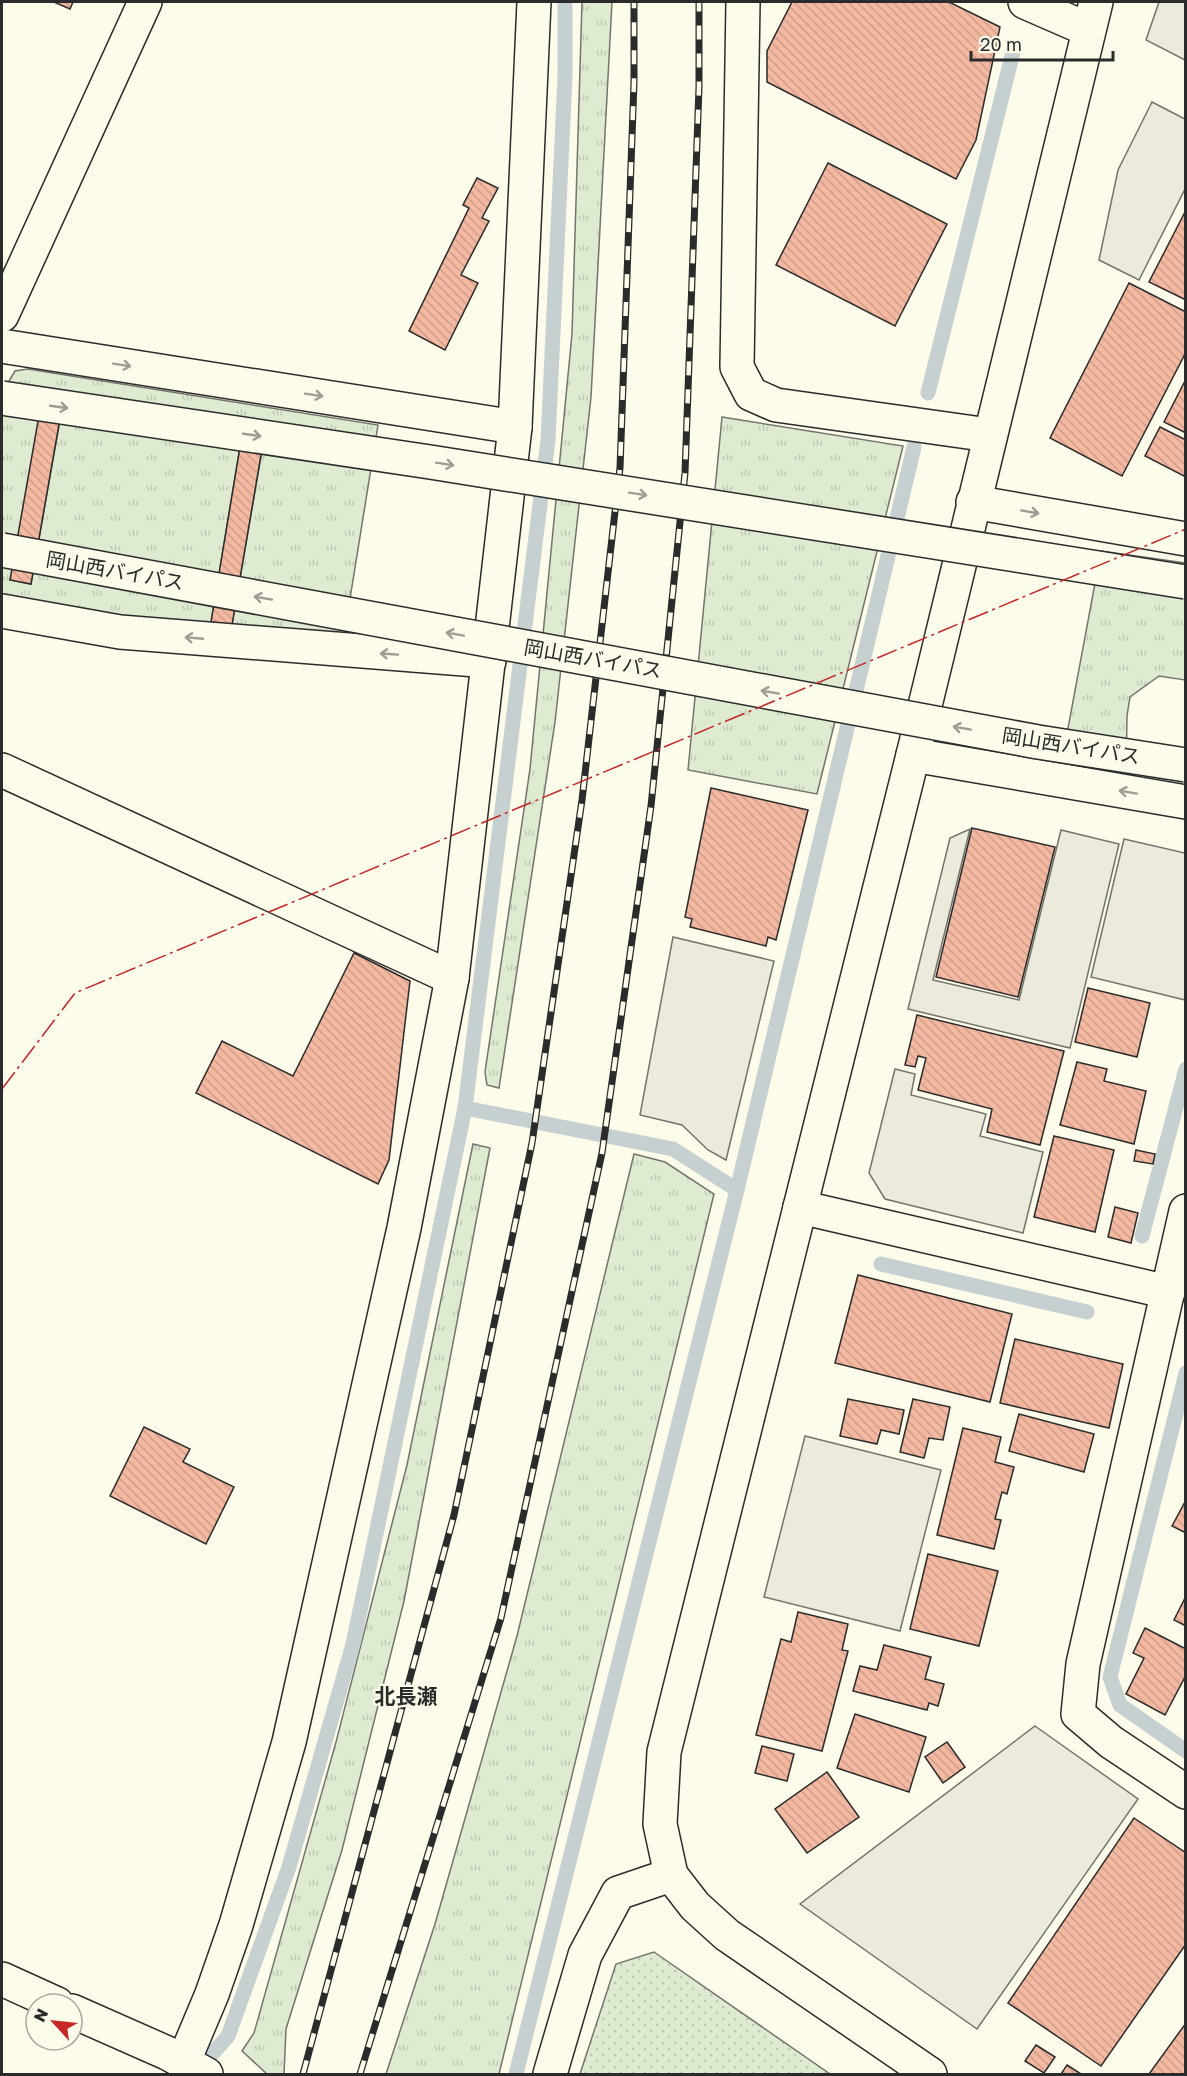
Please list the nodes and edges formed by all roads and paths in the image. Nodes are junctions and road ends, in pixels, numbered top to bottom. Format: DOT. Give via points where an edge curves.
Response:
graph roads {
  1 [pos="145,2"];
  2 [pos="534,2"];
  3 [pos="743,2"];
  4 [pos="1025,2"];
  5 [pos="1091,15"];
  6 [pos="2,315"];
  7 [pos="2,346"];
  8 [pos="2,398"];
  9 [pos="515,427"];
  10 [pos="989,435"];
  11 [pos="973,502"];
  12 [pos="1185,539"];
  13 [pos="2,550"];
  14 [pos="1185,582"];
  15 [pos="2,611"];
  16 [pos="489,661"];
  17 [pos="913,755"];
  18 [pos="1185,765"];
  19 [pos="2,770"];
  20 [pos="1185,802"];
  21 [pos="452,978"];
  22 [pos="800,1207"];
  23 [pos="1185,1210"];
  24 [pos="1168,1292"];
  25 [pos="1185,1792"];
  26 [pos="671,1875"];
  27 [pos="2,1979"];
  28 [pos="31,1992"];
  29 [pos="84,2017"];
  30 [pos="181,2066"];
  31 [pos="550,2074"];
  32 [pos="930,2074"];
  1 -- 6 [label="main road"];
  2 -- 9 [label="main road"];
  3 -- 10 [label="main road" via="737,367 751,394 776,405"];
  4 -- 5 [label="main road"];
  5 -- 10 [label="main road"];
  7 -- 9 [label="main road, one-way"];
  8 -- 14 [label="main road, one-way, bridge" via="442,463"];
  9 -- 16 [label="main road"];
  10 -- 11 [label="main road"];
  11 -- 12 [label="main road, one-way"];
  11 -- 17 [label="main road"];
  18 -- 13 [label="main road, 岡山西バイパス, one-way, bridge" via="1038,742"];
  16 -- 15 [label="main road, one-way" via="120,632"];
  16 -- 21 [label="main road"];
  20 -- 17 [label="main road, one-way"];
  17 -- 22 [label="main road"];
  19 -- 21 [label="main road"];
  21 -- 30 [label="main road" via="404,1228 289,1742 236,1925"];
  22 -- 24 [label="main road"];
  22 -- 26 [label="main road" via="664,1752 660,1824"];
  23 -- 24 [label="main road"];
  24 -- 25 [label="main road" via="1083,1664 1078,1714 1111,1742"];
  26 -- 31 [label="main road" via="618,1893 585,1955"];
  26 -- 32 [label="main road" via="695,1906 727,1935"];
  27 -- 28 [label="main road"];
  29 -- 30 [label="main road"];
}
